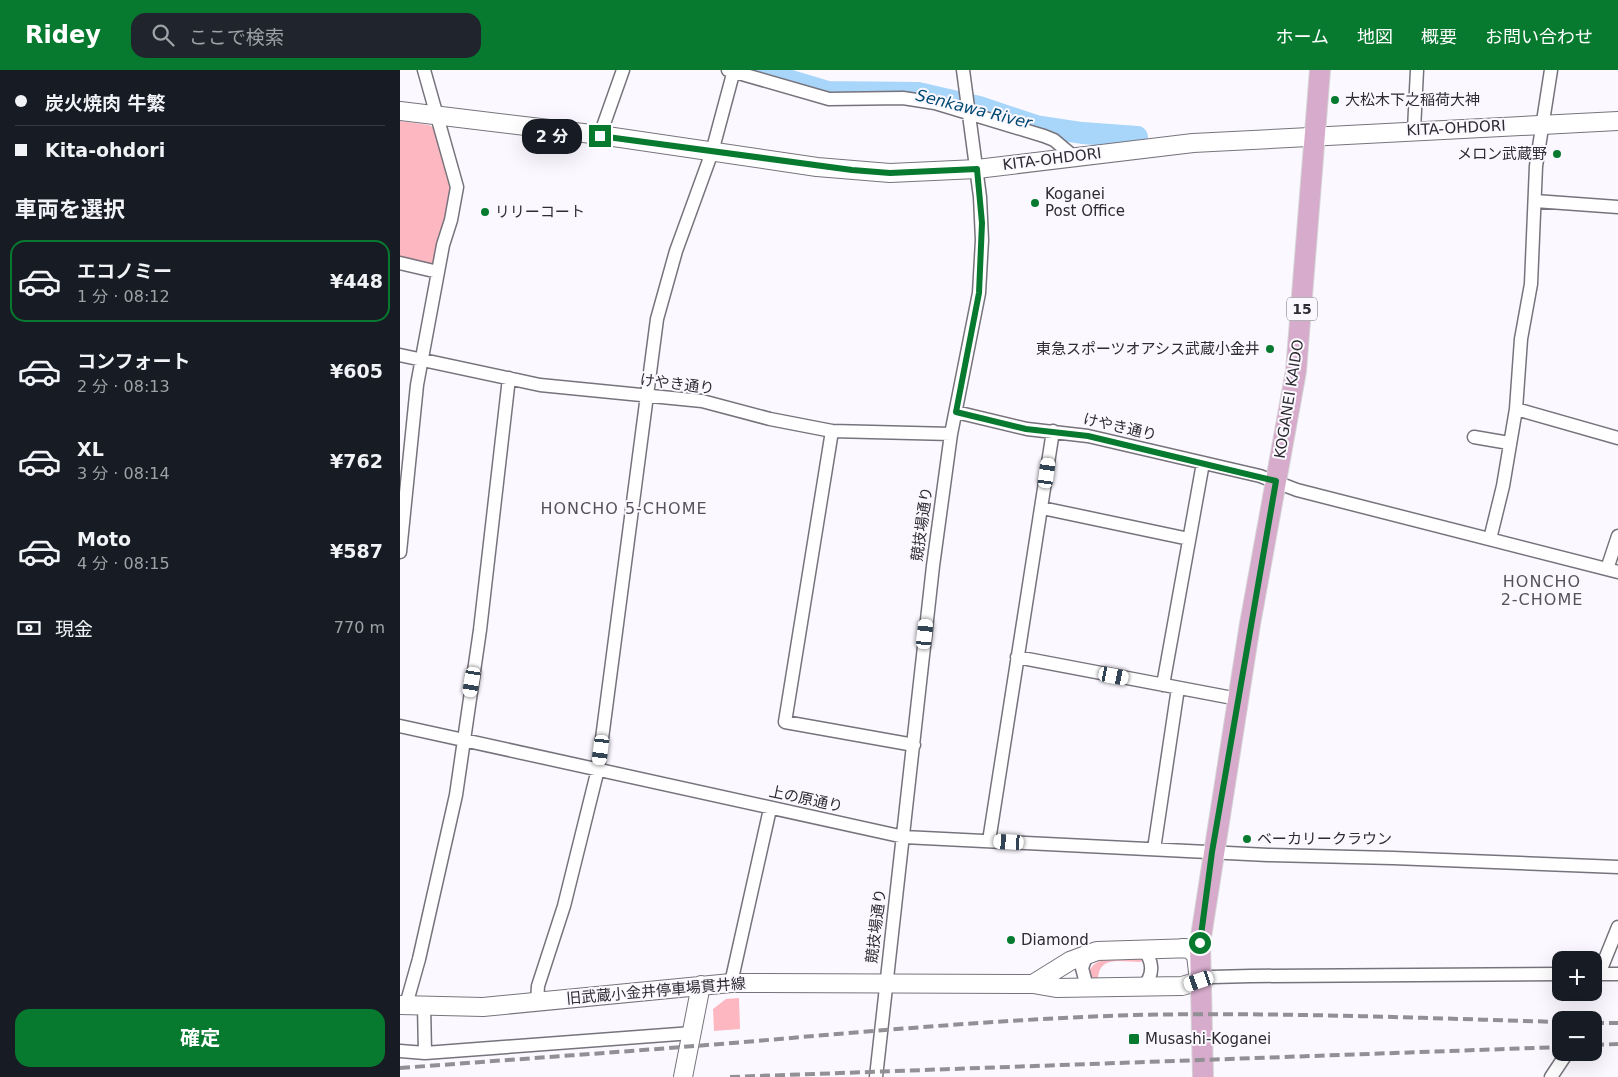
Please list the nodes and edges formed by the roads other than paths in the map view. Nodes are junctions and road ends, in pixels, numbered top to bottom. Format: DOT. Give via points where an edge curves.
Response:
graph roads {
  1 [pos="424,70"];
  2 [pos="623,70"];
  3 [pos="963,70"];
  4 [pos="1320,70"];
  5 [pos="1417,70"];
  6 [pos="1551,70"];
  7 [pos="732,71"];
  8 [pos="400,111"];
  9 [pos="969,112"];
  10 [pos="438,117"];
  11 [pos="1618,121"];
  12 [pos="1541,124"];
  13 [pos="1414,130"];
  14 [pos="1314,135"];
  15 [pos="600,136"];
  16 [pos="712,152"];
  17 [pos="1073,156"];
  18 [pos="977,169"];
  19 [pos="1535,201"];
  20 [pos="1618,206"];
  21 [pos="400,262"];
  22 [pos="438,272"];
  23 [pos="400,355"];
  24 [pos="421,359"];
  25 [pos="509,378"];
  26 [pos="647,396"];
  27 [pos="1516,409"];
  28 [pos="956,412"];
  29 [pos="832,431"];
  30 [pos="1053,431"];
  31 [pos="951,434"];
  32 [pos="1474,437"];
  33 [pos="1618,438"];
  34 [pos="1509,443"];
  35 [pos="1203,463"];
  36 [pos="1276,481"];
  37 [pos="1042,508"];
  38 [pos="1618,536"];
  39 [pos="1189,539"];
  40 [pos="1490,539"];
  41 [pos="400,552"];
  42 [pos="1612,570"];
  43 [pos="1017,657"];
  44 [pos="1162,685"];
  45 [pos="1178,688"];
  46 [pos="1238,699"];
  47 [pos="400,726"];
  48 [pos="462,739"];
  49 [pos="914,745"];
  50 [pos="598,770"];
  51 [pos="770,808"];
  52 [pos="904,837"];
  53 [pos="989,841"];
  54 [pos="1154,849"];
  55 [pos="1212,852"];
  56 [pos="1618,867"];
  57 [pos="1618,927"];
  58 [pos="1191,946"];
  59 [pos="1142,948"];
  60 [pos="1088,954"];
  61 [pos="1602,961"];
  62 [pos="1552,974"];
  63 [pos="1602,974"];
  64 [pos="1618,974"];
  65 [pos="1199,981"];
  66 [pos="731,983"];
  67 [pos="885,984"];
  68 [pos="1033,984"];
  69 [pos="701,985"];
  70 [pos="1087,987"];
  71 [pos="1143,987"];
  72 [pos="537,1002"];
  73 [pos="403,1005"];
  74 [pos="424,1006"];
  75 [pos="692,1033"];
  76 [pos="400,1051"];
  77 [pos="425,1053"];
  78 [pos="1561,1061"];
  79 [pos="683,1077"];
  80 [pos="876,1077"];
  81 [pos="1203,1077"];
  82 [pos="1551,1077"];
  1 -- 10 [label="street"];
  2 -- 15 [label="street"];
  3 -- 9 [label="street, 競技場通り"];
  4 -- 14 [label="main road, 15"];
  5 -- 13 [label="street"];
  6 -- 12 [label="street"];
  7 -- 9 [label="street" via="829,99 903,98"];
  7 -- 16 [label="street"];
  8 -- 10 [label="street, KITA-OHDORI"];
  9 -- 17 [label="street" via="1054,140"];
  9 -- 18 [label="street, 競技場通り"];
  10 -- 15 [label="street, KITA-OHDORI"];
  10 -- 22 [label="street" via="457,187"];
  11 -- 12 [label="street, KITA-OHDORI"];
  12 -- 13 [label="street, KITA-OHDORI"];
  12 -- 19 [label="street"];
  13 -- 14 [label="street, KITA-OHDORI"];
  14 -- 17 [label="street, KITA-OHDORI" via="1168,144"];
  14 -- 36 [label="main road, KOGANEI KAIDO / 15" via="1296,371"];
  15 -- 16 [label="street, KITA-OHDORI"];
  16 -- 18 [label="street, KITA-OHDORI" via="817,167 890,173"];
  16 -- 26 [label="street" via="676,251 657,319"];
  17 -- 18 [label="street, KITA-OHDORI"];
  18 -- 28 [label="street, 競技場通り" via="982,223 979,293"];
  19 -- 20 [label="street"];
  19 -- 27 [label="street" via="1531,284 1521,339"];
  21 -- 22 [label="street"];
  22 -- 24 [label="street"];
  23 -- 24 [label="street, けやき通り"];
  24 -- 25 [label="street, けやき通り"];
  24 -- 41 [label="street"];
  25 -- 26 [label="street, けやき通り" via="540,385"];
  25 -- 48 [label="street" via="480,630"];
  26 -- 29 [label="street, けやき通り" via="702,401"];
  26 -- 50 [label="street"];
  27 -- 33 [label="street"];
  27 -- 34 [label="street"];
  28 -- 30 [label="street, けやき通り" via="1026,429"];
  28 -- 31 [label="street, 競技場通り"];
  29 -- 31 [label="street, けやき通り"];
  29 -- 49 [label="street" via="785,722"];
  30 -- 35 [label="street, けやき通り"];
  30 -- 37 [label="street"];
  31 -- 49 [label="street, 競技場通り"];
  32 -- 34 [label="street"];
  34 -- 40 [label="street"];
  35 -- 36 [label="street, けやき通り"];
  35 -- 39 [label="street"];
  36 -- 40 [label="street, けやき通り" via="1297,490"];
  36 -- 46 [label="main road, KOGANEI KAIDO / 15"];
  37 -- 39 [label="street"];
  37 -- 43 [label="street"];
  38 -- 42 [label="street"];
  39 -- 44 [label="street"];
  40 -- 42 [label="street, けやき通り"];
  43 -- 44 [label="street"];
  43 -- 53 [label="street"];
  44 -- 45 [label="street"];
  45 -- 46 [label="street"];
  45 -- 54 [label="street"];
  46 -- 55 [label="main road, KOGANEI KAIDO / 15"];
  47 -- 48 [label="street, 上の原通り"];
  48 -- 50 [label="street, 上の原通り"];
  48 -- 73 [label="street" via="456,795 419,960"];
  49 -- 52 [label="street, 競技場通り"];
  50 -- 51 [label="street, 上の原通り"];
  50 -- 72 [label="street" via="564,906 538,986"];
  51 -- 52 [label="street, 上の原通り"];
  51 -- 66 [label="street"];
  52 -- 53 [label="street, 上の原通り"];
  52 -- 67 [label="street, 競技場通り"];
  53 -- 54 [label="street, 上の原通り"];
  54 -- 55 [label="street, 上の原通り"];
  55 -- 56 [label="street, 上の原通り"];
  55 -- 58 [label="main road, KOGANEI KAIDO / 15"];
  57 -- 61 [label="street"];
  58 -- 59 [label="street"];
  58 -- 65 [label="main road, KOGANEI KAIDO / 15"];
  59 -- 60 [label="street" via="1110,949"];
  59 -- 71 [label="street" via="1150,958 1152,968"];
  60 -- 68 [label="street"];
  60 -- 70 [label="street" via="1082,968"];
  62 -- 65 [label="street" via="1212,977"];
  63 -- 64 [label="street"];
  65 -- 71 [label="street, 旧武蔵小金井停車場貫井線" via="1182,986"];
  65 -- 81 [label="main road, KOGANEI KAIDO / 15"];
  66 -- 67 [label="street, 旧武蔵小金井停車場貫井線"];
  66 -- 69 [label="street, 旧武蔵小金井停車場貫井線"];
  67 -- 68 [label="street, 旧武蔵小金井停車場貫井線"];
  67 -- 80 [label="street, 競技場通り"];
  68 -- 70 [label="street, 旧武蔵小金井停車場貫井線" via="1056,988"];
  69 -- 72 [label="street, 旧武蔵小金井停車場貫井線"];
  69 -- 75 [label="street"];
  70 -- 71 [label="street, 旧武蔵小金井停車場貫井線"];
  72 -- 74 [label="street, 旧武蔵小金井停車場貫井線" via="483,1007"];
  73 -- 74 [label="street, 旧武蔵小金井停車場貫井線"];
  74 -- 77 [label="street"];
  75 -- 77 [label="street"];
  75 -- 79 [label="street"];
  76 -- 77 [label="street"];
  78 -- 82 [label="street"];
}
